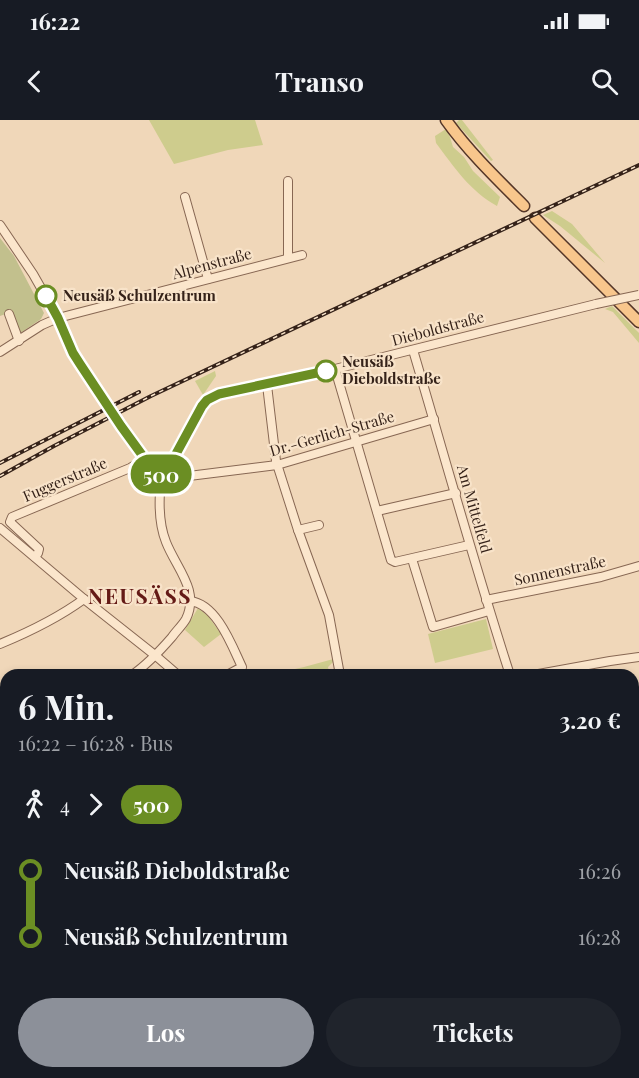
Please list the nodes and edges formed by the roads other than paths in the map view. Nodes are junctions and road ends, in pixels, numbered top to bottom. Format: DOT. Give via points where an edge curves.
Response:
graph roads {
  1 [pos="446,120"];
  2 [pos="288,181"];
  3 [pos="185,197"];
  4 [pos="524,206"];
  5 [pos="536,218"];
  6 [pos="0,225"];
  7 [pos="302,255"];
  8 [pos="288,258"];
  9 [pos="208,279"];
  10 [pos="639,295"];
  11 [pos="9,314"];
  12 [pos="58,318"];
  13 [pos="639,322"];
  14 [pos="19,341"];
  15 [pos="413,350"];
  16 [pos="0,352"];
  17 [pos="335,369"];
  18 [pos="267,385"];
  19 [pos="107,405"];
  20 [pos="117,419"];
  21 [pos="434,419"];
  22 [pos="356,442"];
  23 [pos="145,459"];
  24 [pos="278,465"];
  25 [pos="164,476"];
  26 [pos="456,493"];
  27 [pos="377,512"];
  28 [pos="319,525"];
  29 [pos="0,528"];
  30 [pos="298,530"];
  31 [pos="470,545"];
  32 [pos="35,557"];
  33 [pos="412,559"];
  34 [pos="639,566"];
  35 [pos="84,599"];
  36 [pos="486,600"];
  37 [pos="190,601"];
  38 [pos="489,611"];
  39 [pos="0,644"];
  40 [pos="156,656"];
  41 [pos="639,657"];
  42 [pos="141,669"];
  43 [pos="171,669"];
  44 [pos="243,669"];
  45 [pos="339,669"];
  46 [pos="508,669"];
  47 [pos="566,669"];
  1 -- 4 [label="main road"];
  2 -- 8 [label="street"];
  3 -- 9 [label="street"];
  5 -- 13 [label="main road"];
  6 -- 12 [label="street"];
  7 -- 8 [label="street, Alpenstraße"];
  8 -- 9 [label="street, Alpenstraße"];
  9 -- 12 [label="street, Alpenstraße"];
  10 -- 15 [label="street, Dieboldstraße, bridge"];
  11 -- 14 [label="street"];
  12 -- 14 [label="street, Alpenstraße"];
  12 -- 19 [label="street" via="73,353"];
  14 -- 16 [label="street, Alpenstraße"];
  15 -- 17 [label="street, Dieboldstraße"];
  15 -- 21 [label="street, Am Mittelfeld"];
  17 -- 18 [label="street, Dieboldstraße"];
  17 -- 22 [label="street"];
  18 -- 24 [label="street"];
  18 -- 25 [label="street, Dieboldstraße" via="223,393 202,406"];
  20 -- 23 [label="street"];
  21 -- 22 [label="street, Dr.-Gerlich-Straße"];
  21 -- 26 [label="street, Am Mittelfeld"];
  22 -- 24 [label="street, Dr.-Gerlich-Straße"];
  22 -- 27 [label="street"];
  23 -- 25 [label="street"];
  23 -- 32 [label="street, Fuggerstraße" via="11,519 39,549"];
  24 -- 25 [label="street, Dr.-Gerlich-Straße" via="179,478"];
  24 -- 30 [label="street"];
  25 -- 37 [label="street" via="160,493 164,536 188,586"];
  26 -- 27 [label="street"];
  26 -- 31 [label="street, Am Mittelfeld"];
  27 -- 33 [label="street" via="391,560"];
  28 -- 30 [label="street"];
  29 -- 32 [label="street"];
  30 -- 45 [label="street" via="329,615"];
  31 -- 33 [label="street"];
  31 -- 36 [label="street, Am Mittelfeld"];
  32 -- 35 [label="street"];
  33 -- 38 [label="street" via="433,627"];
  34 -- 36 [label="street, Sonnenstraße"];
  35 -- 39 [label="street"];
  35 -- 40 [label="street"];
  36 -- 38 [label="street, Am Mittelfeld"];
  37 -- 40 [label="street" via="183,623"];
  37 -- 44 [label="street" via="203,605 223,628"];
  38 -- 46 [label="street, Am Mittelfeld"];
  40 -- 42 [label="street"];
  40 -- 43 [label="street"];
  41 -- 47 [label="street"];
}
